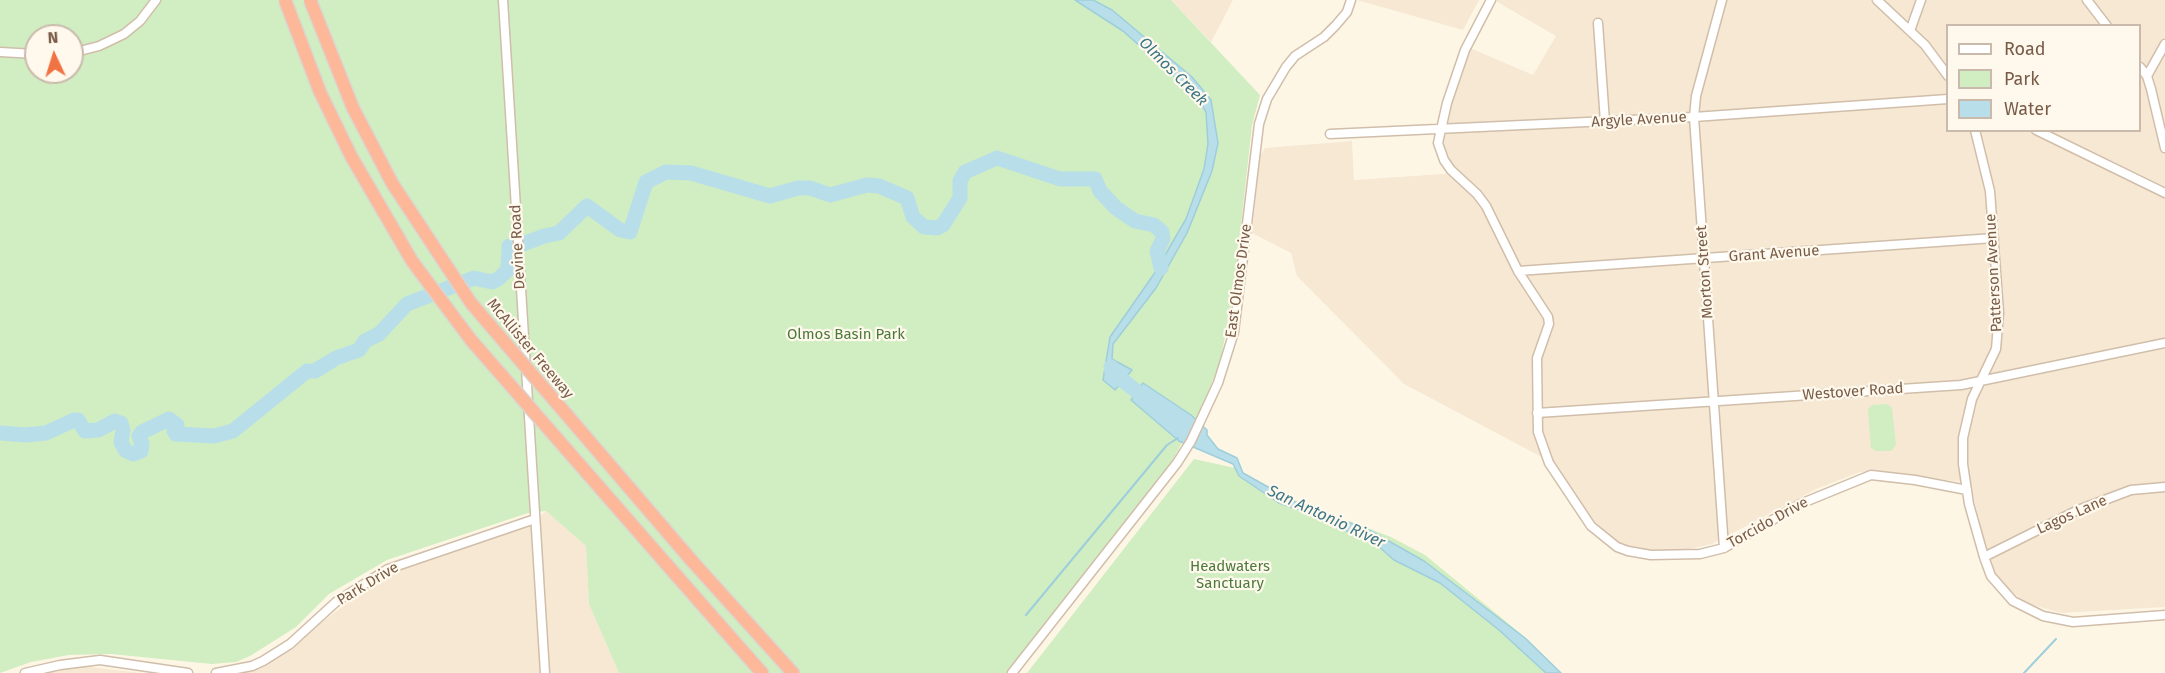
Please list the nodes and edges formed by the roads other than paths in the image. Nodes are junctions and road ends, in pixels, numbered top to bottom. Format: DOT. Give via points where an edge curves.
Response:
graph roads {
  1 [pos="156,0"];
  2 [pos="285,0"];
  3 [pos="310,0"];
  4 [pos="503,0"];
  5 [pos="1351,0"];
  6 [pos="1491,0"];
  7 [pos="1722,0"];
  8 [pos="1877,0"];
  9 [pos="1921,0"];
  10 [pos="2087,0"];
  11 [pos="1598,23"];
  12 [pos="2105,24"];
  13 [pos="1910,31"];
  14 [pos="2165,45"];
  15 [pos="84,50"];
  16 [pos="0,52"];
  17 [pos="24,53"];
  18 [pos="2141,69"];
  19 [pos="1946,75"];
  20 [pos="2147,76"];
  21 [pos="1946,99"];
  22 [pos="1694,117"];
  23 [pos="1605,122"];
  24 [pos="1442,128"];
  25 [pos="1975,132"];
  26 [pos="2040,132"];
  27 [pos="1330,134"];
  28 [pos="2165,148"];
  29 [pos="2165,193"];
  30 [pos="1994,238"];
  31 [pos="1704,259"];
  32 [pos="1518,271"];
  33 [pos="2165,343"];
  34 [pos="1981,382"];
  35 [pos="1714,401"];
  36 [pos="1537,413"];
  37 [pos="2165,487"];
  38 [pos="1967,490"];
  39 [pos="535,519"];
  40 [pos="1724,548"];
  41 [pos="1984,557"];
  42 [pos="2165,615"];
  43 [pos="25,673"];
  44 [pos="188,673"];
  45 [pos="216,673"];
  46 [pos="545,673"];
  47 [pos="762,673"];
  48 [pos="793,673"];
  49 [pos="1012,673"];
  1 -- 15 [label="street" via="124,34"];
  2 -- 47 [label="highway, bridge" via="320,92 346,146 412,261 497,371"];
  3 -- 48 [label="highway, McAllister Freeway, bridge" via="353,108 392,183 471,303"];
  4 -- 39 [label="street, Devine Road"];
  5 -- 49 [label="street, East Olmos Drive" via="1347,12 1324,37 1295,56 1286,67 1263,111 1236,321 1227,359 1191,441"];
  6 -- 24 [label="street" via="1465,50"];
  7 -- 22 [label="street, Morton Street"];
  8 -- 13 [label="street"];
  9 -- 13 [label="street"];
  10 -- 12 [label="street"];
  11 -- 23 [label="street"];
  13 -- 19 [label="street"];
  14 -- 20 [label="street"];
  16 -- 17 [label="street"];
  18 -- 20 [label="street"];
  20 -- 28 [label="street"];
  21 -- 22 [label="street, Argyle Avenue"];
  22 -- 23 [label="street, Argyle Avenue"];
  22 -- 31 [label="street, Morton Street"];
  23 -- 24 [label="street, Argyle Avenue"];
  24 -- 27 [label="street, Argyle Avenue"];
  24 -- 32 [label="street, Torcido Drive" via="1438,143 1444,160 1486,206"];
  25 -- 30 [label="street, Patterson Avenue" via="1990,191"];
  26 -- 29 [label="street"];
  30 -- 31 [label="street, Grant Avenue"];
  30 -- 34 [label="street, Patterson Avenue" via="1998,336"];
  31 -- 32 [label="street, Grant Avenue"];
  31 -- 35 [label="street, Morton Street"];
  32 -- 36 [label="street, Torcido Drive" via="1549,324 1537,358"];
  33 -- 34 [label="street, Westover Road"];
  34 -- 35 [label="street, Westover Road"];
  34 -- 38 [label="street, Patterson Avenue" via="1968,411 1963,438"];
  35 -- 36 [label="street, Westover Road"];
  35 -- 40 [label="street, Morton Street"];
  36 -- 40 [label="street, Torcido Drive" via="1541,444 1549,463 1583,517 1602,537 1617,547 1651,555 1700,554"];
  37 -- 41 [label="street, Lagos Lane" via="2131,490 2078,510"];
  38 -- 40 [label="street, Torcido Drive" via="1871,475 1800,504"];
  38 -- 41 [label="street, Patterson Avenue"];
  39 -- 45 [label="street, Park Drive" via="387,569 336,602 290,644 263,661"];
  39 -- 46 [label="street, Devine Road"];
  41 -- 42 [label="street, Patterson Avenue" via="1991,576 2013,601 2043,616 2073,622"];
  43 -- 44 [label="street" via="100,660"];
}
